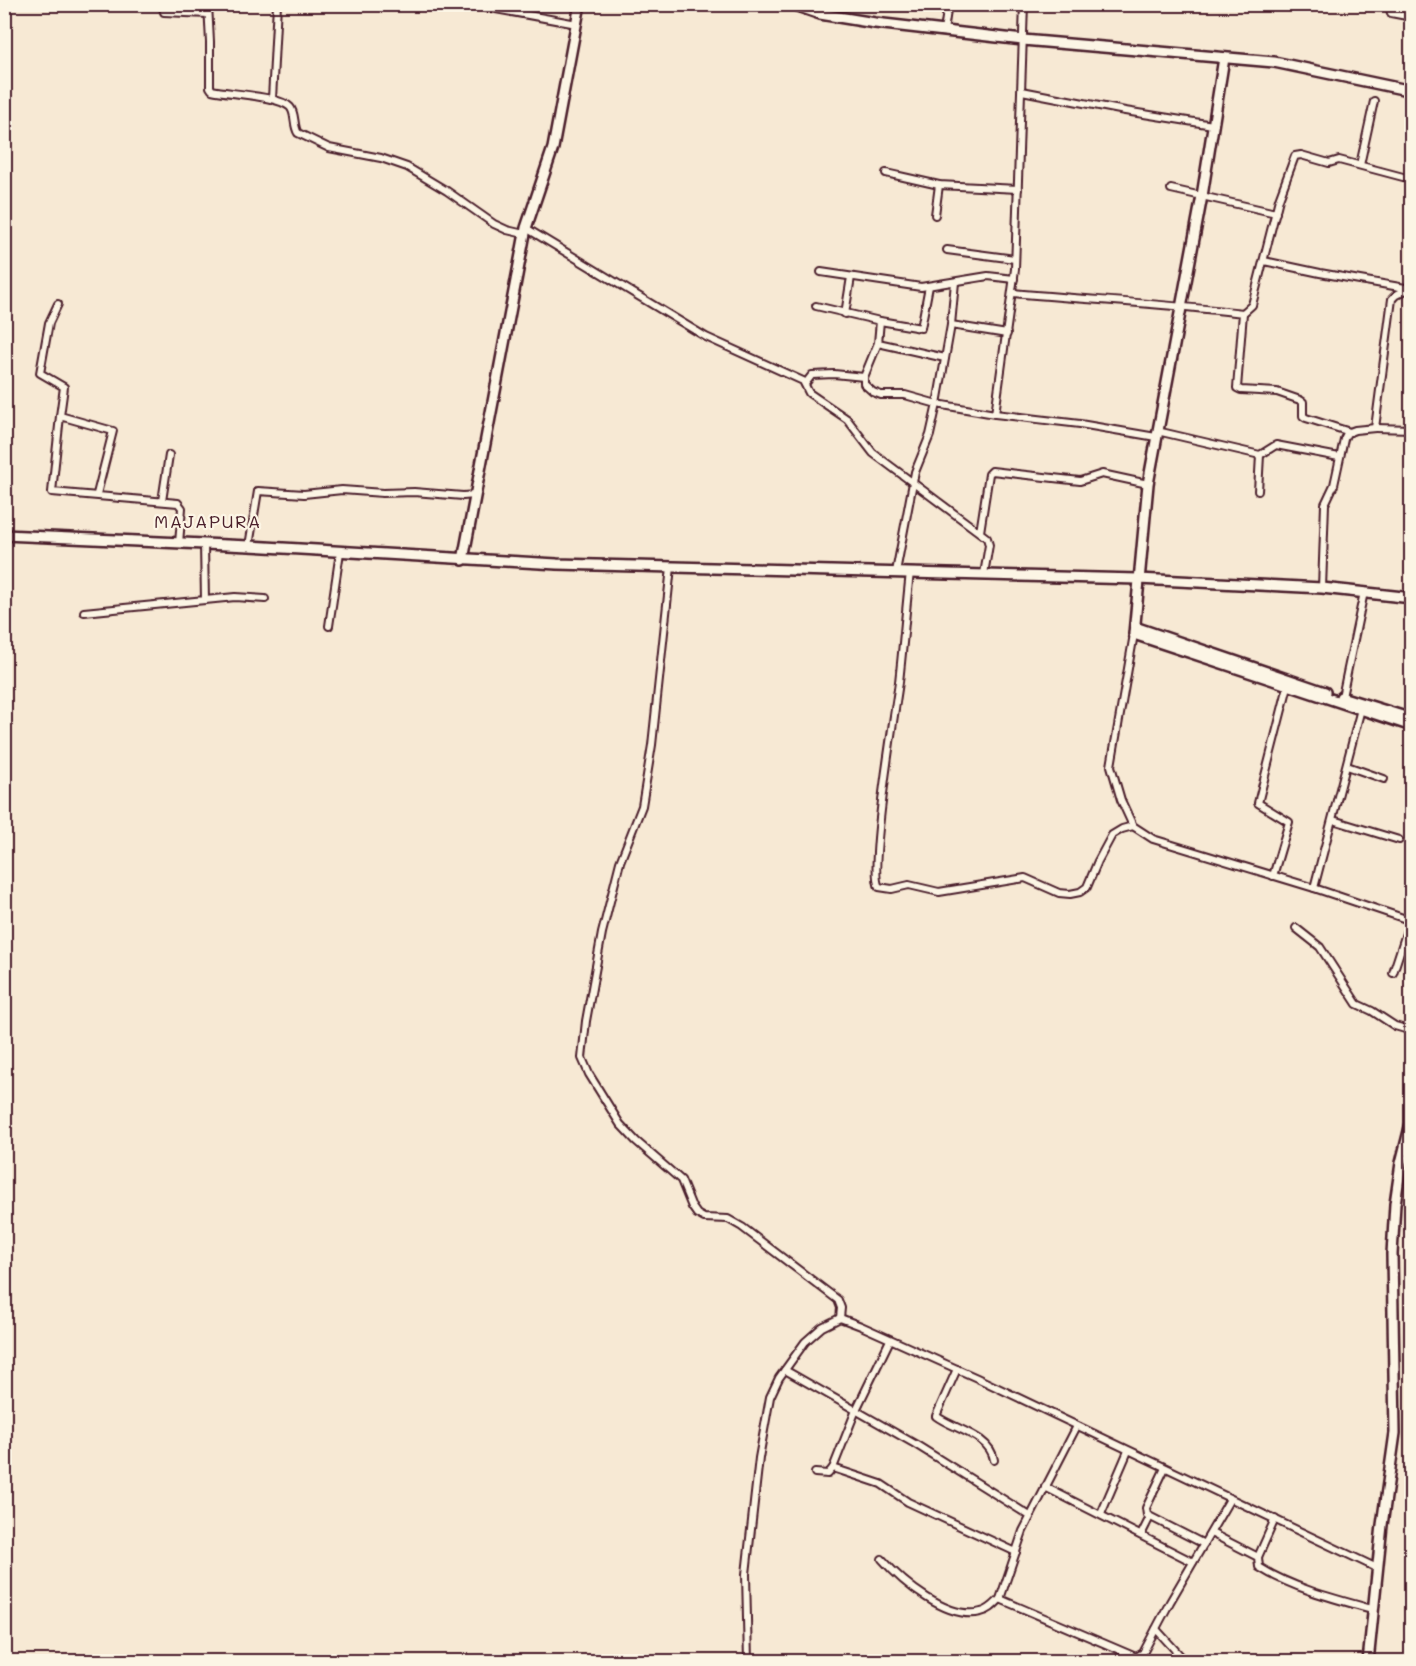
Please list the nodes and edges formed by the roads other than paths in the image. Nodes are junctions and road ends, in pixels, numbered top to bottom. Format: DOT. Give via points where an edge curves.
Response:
graph roads {
  1 [pos="162,4"];
  2 [pos="208,4"];
  3 [pos="277,4"];
  4 [pos="468,4"];
  5 [pos="523,4"];
  6 [pos="580,4"];
  7 [pos="791,4"];
  8 [pos="948,4"];
  9 [pos="1024,4"];
  10 [pos="1388,4"];
  11 [pos="208,14"];
  12 [pos="520,14"];
  13 [pos="1412,17"];
  14 [pos="577,24"];
  15 [pos="944,32"];
  16 [pos="1023,40"];
  17 [pos="1224,58"];
  18 [pos="1022,91"];
  19 [pos="1412,91"];
  20 [pos="272,99"];
  21 [pos="1374,101"];
  22 [pos="1212,125"];
  23 [pos="1360,165"];
  24 [pos="886,172"];
  25 [pos="1402,177"];
  26 [pos="939,185"];
  27 [pos="1018,189"];
  28 [pos="1171,189"];
  29 [pos="1202,196"];
  30 [pos="1276,213"];
  31 [pos="935,215"];
  32 [pos="525,231"];
  33 [pos="946,250"];
  34 [pos="1015,259"];
  35 [pos="1264,261"];
  36 [pos="821,272"];
  37 [pos="851,277"];
  38 [pos="1014,279"];
  39 [pos="955,282"];
  40 [pos="929,286"];
  41 [pos="1411,288"];
  42 [pos="1013,293"];
  43 [pos="58,304"];
  44 [pos="816,306"];
  45 [pos="1181,306"];
  46 [pos="1243,313"];
  47 [pos="845,314"];
  48 [pos="880,321"];
  49 [pos="951,326"];
  50 [pos="1007,334"];
  51 [pos="878,343"];
  52 [pos="945,358"];
  53 [pos="864,377"];
  54 [pos="805,384"];
  55 [pos="937,404"];
  56 [pos="995,414"];
  57 [pos="60,416"];
  58 [pos="1375,428"];
  59 [pos="1412,429"];
  60 [pos="1350,432"];
  61 [pos="1157,434"];
  62 [pos="169,455"];
  63 [pos="1260,455"];
  64 [pos="1339,457"];
  65 [pos="913,483"];
  66 [pos="1148,484"];
  67 [pos="1258,491"];
  68 [pos="97,494"];
  69 [pos="475,495"];
  70 [pos="162,501"];
  71 [pos="980,532"];
  72 [pos="4,535"];
  73 [pos="179,543"];
  74 [pos="204,544"];
  75 [pos="249,546"];
  76 [pos="340,552"];
  77 [pos="463,560"];
  78 [pos="671,567"];
  79 [pos="896,572"];
  80 [pos="910,572"];
  81 [pos="984,574"];
  82 [pos="1138,579"];
  83 [pos="1322,588"];
  84 [pos="1364,592"];
  85 [pos="1412,598"];
  86 [pos="265,599"];
  87 [pos="205,600"];
  88 [pos="84,612"];
  89 [pos="329,626"];
  90 [pos="1134,631"];
  91 [pos="1288,687"];
  92 [pos="1342,697"];
  93 [pos="1361,707"];
  94 [pos="1412,718"];
  95 [pos="1412,726"];
  96 [pos="1347,766"];
  97 [pos="1384,779"];
  98 [pos="1333,820"];
  99 [pos="1133,826"];
  100 [pos="1399,840"];
  101 [pos="1273,876"];
  102 [pos="1314,888"];
  103 [pos="1411,921"];
  104 [pos="1296,928"];
  105 [pos="1393,973"];
  106 [pos="1412,1031"];
  107 [pos="1412,1119"];
  108 [pos="840,1318"];
  109 [pos="890,1340"];
  110 [pos="957,1369"];
  111 [pos="784,1370"];
  112 [pos="856,1410"];
  113 [pos="1077,1426"];
  114 [pos="1128,1451"];
  115 [pos="994,1460"];
  116 [pos="832,1468"];
  117 [pos="1165,1468"];
  118 [pos="815,1473"];
  119 [pos="1045,1487"];
  120 [pos="1230,1499"];
  121 [pos="1101,1514"];
  122 [pos="1030,1516"];
  123 [pos="1150,1517"];
  124 [pos="1275,1519"];
  125 [pos="1211,1533"];
  126 [pos="1141,1535"];
  127 [pos="1204,1544"];
  128 [pos="1016,1552"];
  129 [pos="1258,1557"];
  130 [pos="882,1559"];
  131 [pos="1193,1562"];
  132 [pos="1377,1568"];
  133 [pos="1000,1599"];
  134 [pos="1372,1610"];
  135 [pos="1156,1629"];
  136 [pos="748,1662"];
  137 [pos="1186,1662"];
  138 [pos="1368,1662"];
  1 -- 11 [label="street" via="164,12"];
  2 -- 11 [label="street"];
  3 -- 20 [label="street"];
  4 -- 12 [label="street"];
  5 -- 12 [label="street"];
  6 -- 14 [label="street"];
  7 -- 15 [label="street" via="849,20"];
  8 -- 15 [label="street"];
  9 -- 16 [label="street"];
  10 -- 13 [label="street" via="1391,13"];
  11 -- 20 [label="street" via="211,89"];
  12 -- 14 [label="street"];
  14 -- 32 [label="street" via="553,148"];
  15 -- 16 [label="street"];
  16 -- 17 [label="street"];
  16 -- 18 [label="street"];
  17 -- 19 [label="street" via="1274,62"];
  17 -- 22 [label="street"];
  18 -- 22 [label="street"];
  18 -- 27 [label="street"];
  20 -- 32 [label="street" via="292,110 298,133 328,148 407,166 494,224"];
  21 -- 23 [label="street"];
  22 -- 29 [label="street"];
  23 -- 25 [label="street"];
  23 -- 30 [label="street" via="1295,156"];
  24 -- 26 [label="street"];
  26 -- 27 [label="street"];
  26 -- 31 [label="street"];
  27 -- 34 [label="street"];
  28 -- 29 [label="street"];
  29 -- 30 [label="street"];
  29 -- 45 [label="street"];
  30 -- 35 [label="street"];
  32 -- 54 [label="street" via="706,337"];
  32 -- 69 [label="street"];
  33 -- 34 [label="street"];
  34 -- 38 [label="street"];
  35 -- 41 [label="street"];
  35 -- 46 [label="street" via="1252,305"];
  36 -- 37 [label="street"];
  37 -- 40 [label="street"];
  37 -- 47 [label="street"];
  38 -- 39 [label="street" via="988,276"];
  38 -- 42 [label="street"];
  39 -- 40 [label="street"];
  39 -- 49 [label="street"];
  40 -- 48 [label="street" via="921,328"];
  41 -- 58 [label="street" via="1392,299"];
  42 -- 45 [label="street"];
  42 -- 50 [label="street"];
  43 -- 57 [label="street" via="40,371 42,376 64,387"];
  44 -- 47 [label="street"];
  45 -- 46 [label="street"];
  45 -- 61 [label="street"];
  46 -- 60 [label="street" via="1237,388 1277,392 1300,400 1306,418"];
  47 -- 48 [label="street"];
  48 -- 51 [label="street"];
  49 -- 50 [label="street"];
  49 -- 52 [label="street"];
  50 -- 56 [label="street"];
  51 -- 52 [label="street"];
  51 -- 53 [label="street"];
  52 -- 55 [label="street"];
  53 -- 54 [label="street" via="812,375"];
  53 -- 55 [label="street" via="868,389 881,395 905,395"];
  54 -- 65 [label="street" via="809,393 847,419 873,453"];
  55 -- 56 [label="street"];
  55 -- 65 [label="street"];
  56 -- 61 [label="street"];
  57 -- 68 [label="street" via="113,431"];
  57 -- 68 [label="street" via="52,492"];
  58 -- 59 [label="street"];
  58 -- 60 [label="street"];
  60 -- 64 [label="street"];
  61 -- 63 [label="street"];
  61 -- 66 [label="street"];
  62 -- 70 [label="street"];
  63 -- 64 [label="street" via="1276,445"];
  63 -- 67 [label="street"];
  64 -- 83 [label="street" via="1334,485 1325,504"];
  65 -- 71 [label="street"];
  65 -- 79 [label="street"];
  66 -- 71 [label="street" via="1102,474 1080,481 992,471"];
  66 -- 82 [label="street"];
  68 -- 70 [label="street"];
  69 -- 75 [label="street" via="258,490"];
  69 -- 77 [label="street"];
  70 -- 73 [label="street" via="177,503 182,508"];
  71 -- 81 [label="street" via="989,541"];
  72 -- 73 [label="street"];
  73 -- 74 [label="street"];
  74 -- 75 [label="street"];
  74 -- 87 [label="street"];
  75 -- 76 [label="street"];
  76 -- 77 [label="street"];
  76 -- 89 [label="street"];
  77 -- 78 [label="street"];
  78 -- 79 [label="street"];
  78 -- 108 [label="street" via="642,806 620,862 602,933 582,1058 620,1124 681,1180 697,1214 728,1219 742,1227 838,1300"];
  79 -- 80 [label="street"];
  80 -- 81 [label="street"];
  80 -- 99 [label="street" via="877,844 875,878 879,887 909,885 939,892 1025,878 1059,893 1080,892 1087,888 1112,835"];
  81 -- 82 [label="street"];
  82 -- 83 [label="street"];
  82 -- 90 [label="street"];
  83 -- 84 [label="street"];
  84 -- 85 [label="street"];
  84 -- 92 [label="street"];
  86 -- 87 [label="street"];
  87 -- 88 [label="street"];
  90 -- 91 [label="street"];
  90 -- 92 [label="street"];
  90 -- 99 [label="street" via="1111,766"];
  91 -- 93 [label="street"];
  91 -- 101 [label="street" via="1258,803 1289,822"];
  92 -- 93 [label="street"];
  93 -- 94 [label="street"];
  93 -- 95 [label="street"];
  93 -- 96 [label="street"];
  96 -- 97 [label="street"];
  96 -- 98 [label="street"];
  98 -- 100 [label="street"];
  98 -- 102 [label="street"];
  99 -- 101 [label="street" via="1153,839"];
  101 -- 102 [label="street"];
  102 -- 103 [label="street"];
  103 -- 105 [label="street"];
  104 -- 106 [label="street" via="1320,946 1358,1004 1395,1026"];
  107 -- 132 [label="street" via="1395,1204 1395,1433"];
  108 -- 109 [label="street"];
  108 -- 111 [label="street" via="805,1342"];
  109 -- 110 [label="street"];
  109 -- 112 [label="street"];
  110 -- 113 [label="street"];
  110 -- 115 [label="street" via="936,1416 984,1444"];
  111 -- 112 [label="street"];
  111 -- 136 [label="street" via="770,1397 759,1458 746,1574"];
  112 -- 116 [label="street"];
  112 -- 122 [label="street"];
  113 -- 114 [label="street"];
  113 -- 119 [label="street"];
  114 -- 117 [label="street"];
  114 -- 121 [label="street"];
  116 -- 118 [label="street" via="828,1474"];
  116 -- 128 [label="street" via="881,1484 908,1502"];
  117 -- 120 [label="street"];
  117 -- 123 [label="street" via="1146,1508"];
  119 -- 121 [label="street"];
  119 -- 122 [label="street"];
  120 -- 124 [label="street"];
  120 -- 125 [label="street"];
  121 -- 126 [label="street"];
  122 -- 128 [label="street"];
  123 -- 126 [label="street"];
  123 -- 127 [label="street"];
  124 -- 129 [label="street"];
  124 -- 132 [label="street"];
  125 -- 127 [label="street"];
  125 -- 129 [label="street"];
  126 -- 131 [label="street"];
  127 -- 131 [label="street"];
  128 -- 133 [label="street"];
  129 -- 134 [label="street" via="1259,1567 1270,1573"];
  130 -- 133 [label="street" via="912,1586 952,1610 982,1612"];
  131 -- 135 [label="street"];
  132 -- 134 [label="street"];
  133 -- 135 [label="street" via="1136,1657 1143,1653"];
  134 -- 138 [label="street"];
  135 -- 137 [label="street"];
}
